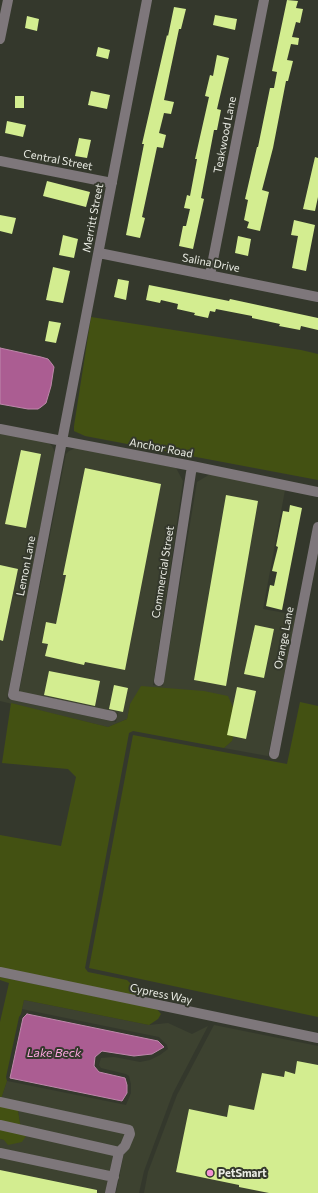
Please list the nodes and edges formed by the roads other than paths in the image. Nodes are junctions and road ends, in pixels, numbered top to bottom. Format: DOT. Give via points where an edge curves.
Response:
graph roads {
  1 [pos="8,0"];
  2 [pos="147,0"];
  3 [pos="264,0"];
  4 [pos="0,39"];
  5 [pos="0,161"];
  6 [pos="112,183"];
  7 [pos="99,253"];
  8 [pos="210,275"];
  9 [pos="318,297"];
  10 [pos="0,429"];
  11 [pos="62,441"];
  12 [pos="192,466"];
  13 [pos="318,492"];
  14 [pos="318,527"];
  15 [pos="159,681"];
  16 [pos="112,716"];
  17 [pos="274,754"];
  18 [pos="0,972"];
  19 [pos="318,1038"];
  20 [pos="0,1102"];
  21 [pos="0,1125"];
  22 [pos="119,1152"];
  23 [pos="0,1153"];
  24 [pos="114,1177"];
  25 [pos="110,1193"];
  1 -- 4 [label="street"];
  2 -- 6 [label="street, Merritt Street"];
  3 -- 8 [label="street, Teakwood Lane"];
  5 -- 6 [label="street, Central Street"];
  6 -- 7 [label="street, Merritt Street"];
  7 -- 8 [label="street, Salina Drive"];
  7 -- 11 [label="street, Merritt Street"];
  8 -- 9 [label="street, Salina Drive"];
  10 -- 11 [label="street, Anchor Road"];
  11 -- 12 [label="street, Anchor Road"];
  11 -- 16 [label="street, Lemon Lane" via="13,695"];
  12 -- 13 [label="street, Anchor Road"];
  12 -- 15 [label="street, Commercial Street"];
  14 -- 17 [label="street, Orange Lane"];
  18 -- 19 [label="street, Cypress Way"];
  20 -- 22 [label="street" via="129,1130 126,1146"];
  21 -- 22 [label="street"];
  22 -- 24 [label="street"];
  23 -- 24 [label="street"];
  24 -- 25 [label="street"];
}
